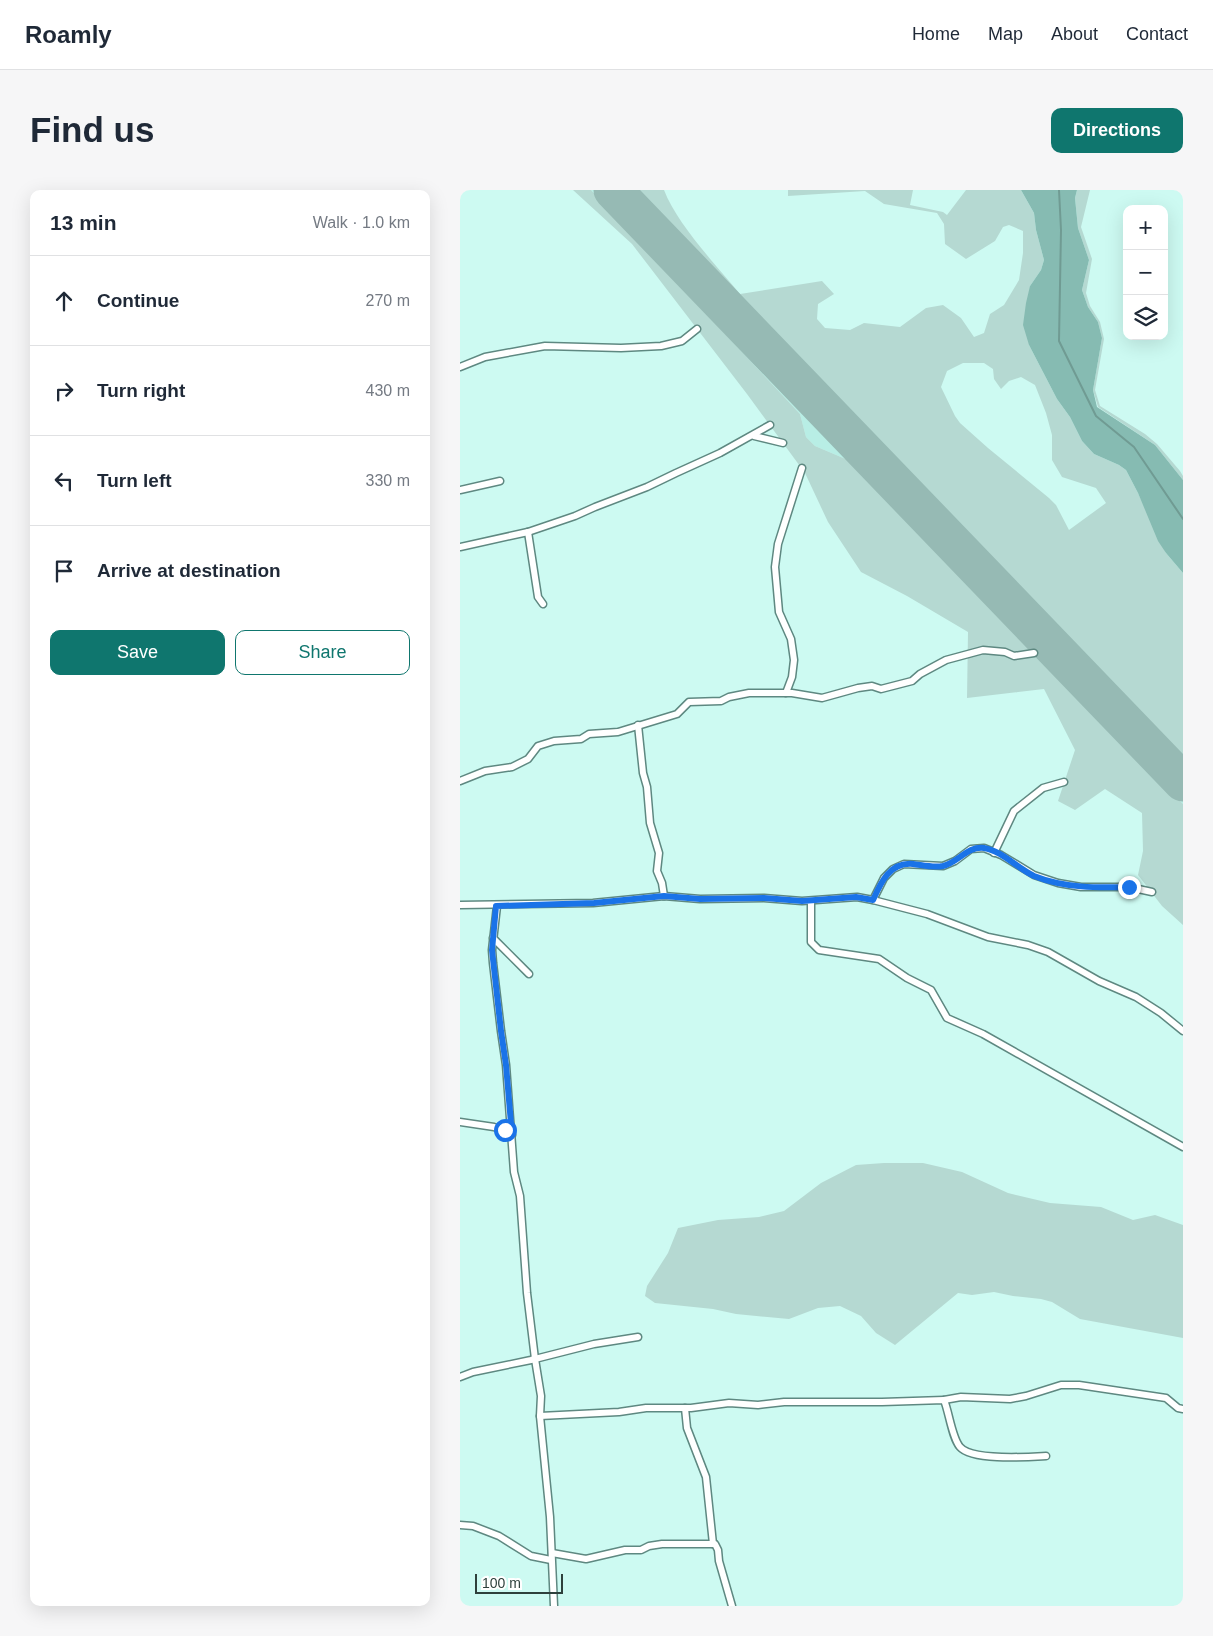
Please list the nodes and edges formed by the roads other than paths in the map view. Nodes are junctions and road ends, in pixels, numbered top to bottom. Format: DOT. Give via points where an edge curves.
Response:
graph roads {
  1 [pos="698,329"];
  2 [pos="460,367"];
  3 [pos="770,425"];
  4 [pos="754,436"];
  5 [pos="783,443"];
  6 [pos="802,468"];
  7 [pos="500,481"];
  8 [pos="460,490"];
  9 [pos="528,532"];
  10 [pos="460,547"];
  11 [pos="543,604"];
  12 [pos="1034,653"];
  13 [pos="786,693"];
  14 [pos="638,725"];
  15 [pos="460,781"];
  16 [pos="1064,782"];
  17 [pos="994,853"];
  18 [pos="1152,892"];
  19 [pos="664,896"];
  20 [pos="811,900"];
  21 [pos="873,900"];
  22 [pos="460,906"];
  23 [pos="496,906"];
  24 [pos="493,938"];
  25 [pos="529,974"];
  26 [pos="1183,1031"];
  27 [pos="460,1122"];
  28 [pos="512,1135"];
  29 [pos="1183,1147"];
  30 [pos="638,1337"];
  31 [pos="535,1359"];
  32 [pos="460,1377"];
  33 [pos="944,1400"];
  34 [pos="685,1408"];
  35 [pos="1183,1409"];
  36 [pos="540,1416"];
  37 [pos="1046,1456"];
  38 [pos="460,1525"];
  39 [pos="713,1544"];
  40 [pos="552,1557"];
  41 [pos="554,1606"];
  42 [pos="732,1606"];
  1 -- 2 [label="street" via="682,341 662,346 545,346 485,357"];
  3 -- 4 [label="street"];
  4 -- 5 [label="street"];
  4 -- 9 [label="street" via="647,487"];
  6 -- 13 [label="street" via="778,544 776,567 779,612 791,639 794,660"];
  7 -- 8 [label="street"];
  9 -- 10 [label="street"];
  9 -- 11 [label="street" via="538,596"];
  12 -- 13 [label="street" via="1014,656 983,650 946,660 912,681 880,689 872,686 822,698"];
  13 -- 14 [label="street" via="749,693 721,701 689,702 677,714"];
  14 -- 15 [label="street" via="618,732 589,734 581,739 538,746 528,759 512,767 485,771"];
  14 -- 19 [label="street" via="650,822 659,853 656,867"];
  16 -- 17 [label="street" via="1043,788 1014,811"];
  17 -- 18 [label="street" via="1034,876 1058,883 1082,887 1129,887"];
  17 -- 21 [label="street" via="984,848 971,849 943,866 904,864 884,878"];
  19 -- 20 [label="street"];
  19 -- 23 [label="street" via="594,903"];
  20 -- 21 [label="street" via="856,897"];
  20 -- 29 [label="street" via="811,942 820,950 879,959 932,990 946,1018 983,1034"];
  21 -- 26 [label="street" via="927,914 988,937 1048,952 1099,981 1136,997"];
  22 -- 23 [label="street"];
  23 -- 24 [label="street"];
  24 -- 25 [label="street"];
  24 -- 28 [label="street"];
  27 -- 28 [label="street" via="494,1127"];
  28 -- 31 [label="street"];
  30 -- 31 [label="street"];
  31 -- 32 [label="street"];
  31 -- 36 [label="street" via="541,1396"];
  33 -- 34 [label="street" via="729,1403"];
  33 -- 35 [label="street" via="961,1397 1010,1399 1061,1385 1079,1385 1166,1398"];
  33 -- 37 [label="street" via="959,1447 970,1454"];
  34 -- 36 [label="street"];
  34 -- 39 [label="street" via="687,1428 706,1476"];
  36 -- 40 [label="street"];
  38 -- 40 [label="street" via="473,1526 499,1536 531,1556"];
  39 -- 40 [label="street" via="662,1544 586,1559"];
  39 -- 42 [label="street" via="718,1550"];
  40 -- 41 [label="street"];
}
